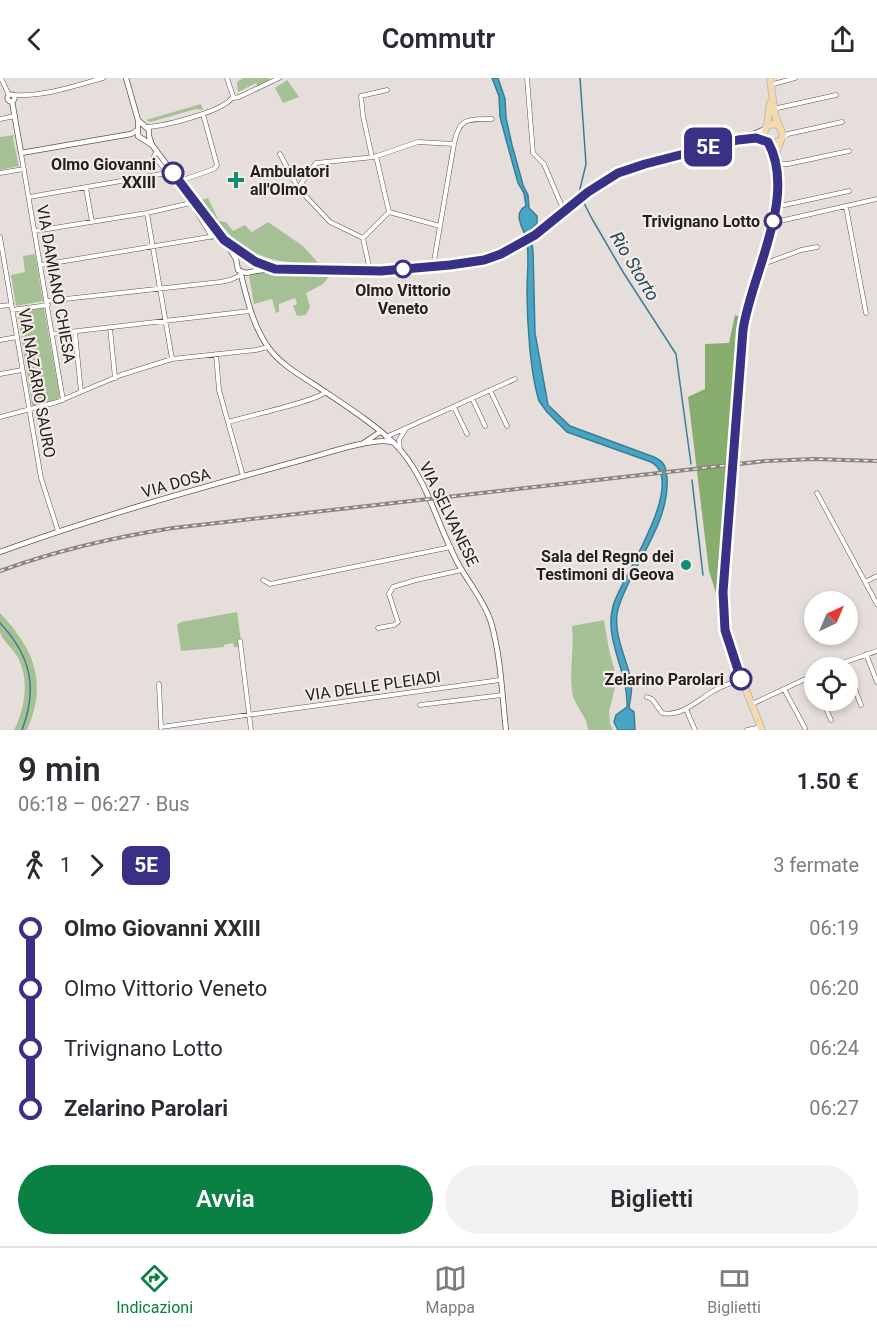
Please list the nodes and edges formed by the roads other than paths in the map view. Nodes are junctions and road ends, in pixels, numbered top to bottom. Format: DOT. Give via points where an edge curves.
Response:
graph roads {
  1 [pos="1,78"];
  2 [pos="103,78"];
  3 [pos="126,78"];
  4 [pos="227,78"];
  5 [pos="279,78"];
  6 [pos="527,78"];
  7 [pos="795,78"];
  8 [pos="770,81"];
  9 [pos="387,90"];
  10 [pos="836,95"];
  11 [pos="8,98"];
  12 [pos="233,98"];
  13 [pos="772,109"];
  14 [pos="203,114"];
  15 [pos="15,116"];
  16 [pos="0,119"];
  17 [pos="492,119"];
  18 [pos="842,122"];
  19 [pos="157,126"];
  20 [pos="766,127"];
  21 [pos="142,128"];
  22 [pos="131,134"];
  23 [pos="782,134"];
  24 [pos="145,137"];
  25 [pos="738,140"];
  26 [pos="766,141"];
  27 [pos="454,144"];
  28 [pos="157,151"];
  29 [pos="849,151"];
  30 [pos="21,153"];
  31 [pos="280,154"];
  32 [pos="374,157"];
  33 [pos="776,162"];
  34 [pos="24,169"];
  35 [pos="0,173"];
  36 [pos="167,173"];
  37 [pos="180,181"];
  38 [pos="87,188"];
  39 [pos="298,188"];
  40 [pos="849,191"];
  41 [pos="29,197"];
  42 [pos="877,199"];
  43 [pos="193,203"];
  44 [pos="776,205"];
  45 [pos="846,207"];
  46 [pos="389,212"];
  47 [pos="562,212"];
  48 [pos="147,213"];
  49 [pos="773,220"];
  50 [pos="92,222"];
  51 [pos="440,226"];
  52 [pos="35,231"];
  53 [pos="0,237"];
  54 [pos="212,237"];
  55 [pos="222,237"];
  56 [pos="363,238"];
  57 [pos="153,247"];
  58 [pos="817,247"];
  59 [pos="244,255"];
  60 [pos="762,260"];
  61 [pos="254,261"];
  62 [pos="237,262"];
  63 [pos="41,266"];
  64 [pos="433,267"];
  65 [pos="275,269"];
  66 [pos="370,271"];
  67 [pos="6,272"];
  68 [pos="250,272"];
  69 [pos="0,273"];
  70 [pos="240,273"];
  71 [pos="160,288"];
  72 [pos="248,302"];
  73 [pos="47,303"];
  74 [pos="0,306"];
  75 [pos="12,307"];
  76 [pos="250,311"];
  77 [pos="866,313"];
  78 [pos="165,321"];
  79 [pos="110,328"];
  80 [pos="75,332"];
  81 [pos="52,334"];
  82 [pos="17,337"];
  83 [pos="263,339"];
  84 [pos="0,340"];
  85 [pos="270,349"];
  86 [pos="256,350"];
  87 [pos="216,354"];
  88 [pos="172,359"];
  89 [pos="22,370"];
  90 [pos="0,374"];
  91 [pos="116,378"];
  92 [pos="515,379"];
  93 [pos="489,390"];
  94 [pos="81,392"];
  95 [pos="326,392"];
  96 [pos="472,398"];
  97 [pos="63,400"];
  98 [pos="454,407"];
  99 [pos="29,410"];
  100 [pos="0,417"];
  101 [pos="228,422"];
  102 [pos="370,424"];
  103 [pos="485,426"];
  104 [pos="507,426"];
  105 [pos="405,430"];
  106 [pos="380,432"];
  107 [pos="467,434"];
  108 [pos="386,437"];
  109 [pos="369,438"];
  110 [pos="373,443"];
  111 [pos="393,443"];
  112 [pos="362,444"];
  113 [pos="400,450"];
  114 [pos="243,476"];
  115 [pos="816,493"];
  116 [pos="58,531"];
  117 [pos="451,547"];
  118 [pos="0,552"];
  119 [pos="462,570"];
  120 [pos="877,576"];
  121 [pos="263,580"];
  122 [pos="865,582"];
  123 [pos="877,604"];
  124 [pos="378,628"];
  125 [pos="240,641"];
  126 [pos="877,651"];
  127 [pos="866,654"];
  128 [pos="856,657"];
  129 [pos="741,679"];
  130 [pos="500,680"];
  131 [pos="804,680"];
  132 [pos="877,682"];
  133 [pos="159,684"];
  134 [pos="783,689"];
  135 [pos="502,695"];
  136 [pos="647,697"];
  137 [pos="858,697"];
  138 [pos="752,704"];
  139 [pos="420,705"];
  140 [pos="861,705"];
  141 [pos="686,709"];
  142 [pos="827,711"];
  143 [pos="249,716"];
  144 [pos="831,720"];
  145 [pos="761,728"];
  146 [pos="161,729"];
  147 [pos="805,729"];
  148 [pos="251,730"];
  149 [pos="506,730"];
  150 [pos="695,730"];
  151 [pos="747,730"];
  1 -- 11 [label="street, VIA DAMIANO CHIESA"];
  2 -- 11 [label="street"];
  3 -- 21 [label="street"];
  4 -- 12 [label="street"];
  5 -- 12 [label="street"];
  6 -- 47 [label="street" via="533,153 544,164"];
  7 -- 8 [label="street"];
  8 -- 13 [label="main road"];
  9 -- 32 [label="street" via="361,96"];
  10 -- 13 [label="street"];
  11 -- 15 [label="street, VIA DAMIANO CHIESA"];
  12 -- 14 [label="street"];
  13 -- 20 [label="main road"];
  13 -- 23 [label="main road"];
  14 -- 19 [label="street"];
  14 -- 37 [label="street" via="216,167"];
  15 -- 16 [label="street"];
  15 -- 30 [label="street, VIA DAMIANO CHIESA"];
  17 -- 27 [label="street" via="462,123"];
  18 -- 23 [label="street"];
  19 -- 21 [label="street"];
  19 -- 24 [label="street"];
  20 -- 23 [label="main road" via="774,124"];
  20 -- 25 [label="street"];
  20 -- 26 [label="main road"];
  21 -- 22 [label="street"];
  21 -- 24 [label="street"];
  21 -- 24 [label="street"];
  22 -- 24 [label="street"];
  22 -- 30 [label="street"];
  23 -- 26 [label="main road" via="772,144"];
  23 -- 33 [label="main road"];
  24 -- 28 [label="street"];
  25 -- 26 [label="street"];
  25 -- 47 [label="street" via="628,169"];
  26 -- 33 [label="main road"];
  27 -- 32 [label="street" via="418,142"];
  27 -- 51 [label="street"];
  28 -- 36 [label="street" via="154,156"];
  28 -- 37 [label="street"];
  29 -- 33 [label="street" via="788,164"];
  30 -- 34 [label="street, VIA DAMIANO CHIESA"];
  31 -- 39 [label="street"];
  32 -- 39 [label="street" via="316,163"];
  32 -- 46 [label="street"];
  33 -- 44 [label="main road"];
  34 -- 35 [label="street"];
  34 -- 41 [label="street, VIA DAMIANO CHIESA"];
  36 -- 38 [label="street"];
  36 -- 43 [label="street"];
  37 -- 43 [label="street"];
  38 -- 41 [label="street"];
  38 -- 50 [label="street"];
  39 -- 56 [label="street" via="330,222"];
  40 -- 44 [label="street"];
  41 -- 52 [label="street, VIA DAMIANO CHIESA"];
  42 -- 45 [label="street"];
  43 -- 48 [label="street"];
  43 -- 54 [label="street"];
  43 -- 55 [label="street"];
  44 -- 49 [label="main road"];
  45 -- 49 [label="street"];
  45 -- 77 [label="street"];
  46 -- 51 [label="street"];
  46 -- 56 [label="street"];
  47 -- 64 [label="street" via="523,242 484,260"];
  48 -- 50 [label="street"];
  48 -- 57 [label="street"];
  49 -- 60 [label="main road"];
  50 -- 52 [label="street"];
  51 -- 64 [label="street"];
  52 -- 63 [label="street, VIA DAMIANO CHIESA"];
  53 -- 67 [label="street, VIA NAZARIO SAURO"];
  54 -- 55 [label="street"];
  54 -- 57 [label="street"];
  55 -- 59 [label="street"];
  55 -- 62 [label="street"];
  56 -- 66 [label="street"];
  57 -- 63 [label="street"];
  57 -- 71 [label="street"];
  58 -- 60 [label="street" via="771,261"];
  59 -- 61 [label="street"];
  59 -- 62 [label="street"];
  60 -- 129 [label="main road, bridge" via="744,322 723,592 727,641"];
  61 -- 65 [label="street"];
  61 -- 68 [label="street"];
  62 -- 70 [label="street"];
  63 -- 73 [label="street, VIA DAMIANO CHIESA"];
  64 -- 66 [label="street"];
  65 -- 66 [label="street"];
  65 -- 68 [label="street"];
  67 -- 69 [label="street"];
  67 -- 75 [label="street, VIA NAZARIO SAURO"];
  68 -- 70 [label="street"];
  68 -- 72 [label="street, VIA SELVANESE" via="246,279"];
  70 -- 71 [label="street" via="220,282"];
  70 -- 72 [label="street, VIA SELVANESE"];
  71 -- 73 [label="street"];
  71 -- 78 [label="street"];
  72 -- 76 [label="street, VIA SELVANESE"];
  73 -- 75 [label="street"];
  73 -- 81 [label="street, VIA DAMIANO CHIESA"];
  74 -- 75 [label="street"];
  75 -- 82 [label="street, VIA NAZARIO SAURO"];
  76 -- 78 [label="street"];
  76 -- 83 [label="street, VIA SELVANESE"];
  78 -- 79 [label="street"];
  78 -- 88 [label="street"];
  79 -- 80 [label="street"];
  79 -- 91 [label="street"];
  80 -- 81 [label="street"];
  80 -- 94 [label="street"];
  81 -- 97 [label="street, VIA DAMIANO CHIESA"];
  82 -- 84 [label="street"];
  82 -- 89 [label="street, VIA NAZARIO SAURO"];
  83 -- 85 [label="street, VIA SELVANESE"];
  83 -- 86 [label="street"];
  85 -- 86 [label="street"];
  85 -- 95 [label="street, VIA SELVANESE" via="284,364"];
  86 -- 87 [label="street"];
  87 -- 88 [label="street"];
  87 -- 101 [label="street" via="219,390"];
  88 -- 91 [label="street"];
  89 -- 90 [label="street"];
  89 -- 99 [label="street, VIA NAZARIO SAURO"];
  91 -- 94 [label="street"];
  92 -- 93 [label="street"];
  93 -- 96 [label="street"];
  93 -- 104 [label="street"];
  94 -- 97 [label="street"];
  95 -- 101 [label="street"];
  95 -- 102 [label="street, VIA SELVANESE"];
  96 -- 98 [label="street"];
  96 -- 103 [label="street"];
  97 -- 99 [label="street"];
  98 -- 105 [label="street"];
  98 -- 107 [label="street"];
  99 -- 100 [label="street"];
  99 -- 116 [label="street, VIA NAZARIO SAURO" via="41,478"];
  101 -- 114 [label="street"];
  102 -- 106 [label="street, VIA SELVANESE"];
  102 -- 109 [label="street"];
  105 -- 108 [label="street"];
  105 -- 113 [label="street" via="399,440"];
  106 -- 108 [label="street, VIA SELVANESE"];
  106 -- 109 [label="street"];
  106 -- 110 [label="street"];
  108 -- 111 [label="street, VIA SELVANESE"];
  109 -- 112 [label="street"];
  110 -- 111 [label="street, VIA DOSA"];
  110 -- 112 [label="street, VIA DOSA"];
  111 -- 113 [label="street, VIA SELVANESE"];
  112 -- 114 [label="street, VIA DOSA"];
  113 -- 117 [label="street, VIA SELVANESE" via="423,486"];
  114 -- 116 [label="street, VIA DOSA"];
  115 -- 122 [label="street"];
  116 -- 118 [label="street, VIA DOSA"];
  117 -- 119 [label="street, VIA SELVANESE"];
  117 -- 121 [label="street" via="270,584"];
  119 -- 124 [label="street" via="393,587 389,594 398,622"];
  119 -- 130 [label="street, VIA SELVANESE" via="490,621"];
  120 -- 122 [label="street"];
  122 -- 123 [label="street"];
  125 -- 143 [label="street"];
  126 -- 127 [label="street"];
  127 -- 128 [label="street"];
  127 -- 132 [label="street"];
  129 -- 138 [label="main road"];
  129 -- 141 [label="street" via="712,691"];
  130 -- 135 [label="street, VIA SELVANESE"];
  130 -- 143 [label="street, VIA DELLE PLEIADI"];
  131 -- 134 [label="street"];
  133 -- 146 [label="street, VIA DELLE PLEIADI"];
  134 -- 138 [label="street"];
  134 -- 147 [label="street"];
  135 -- 139 [label="street"];
  135 -- 149 [label="street, VIA SELVANESE"];
  136 -- 141 [label="street" via="665,714"];
  137 -- 140 [label="street"];
  138 -- 145 [label="main road"];
  141 -- 150 [label="street"];
  142 -- 144 [label="street"];
  143 -- 146 [label="street, VIA DELLE PLEIADI"];
  143 -- 148 [label="street"];
  145 -- 151 [label="street"];
}
